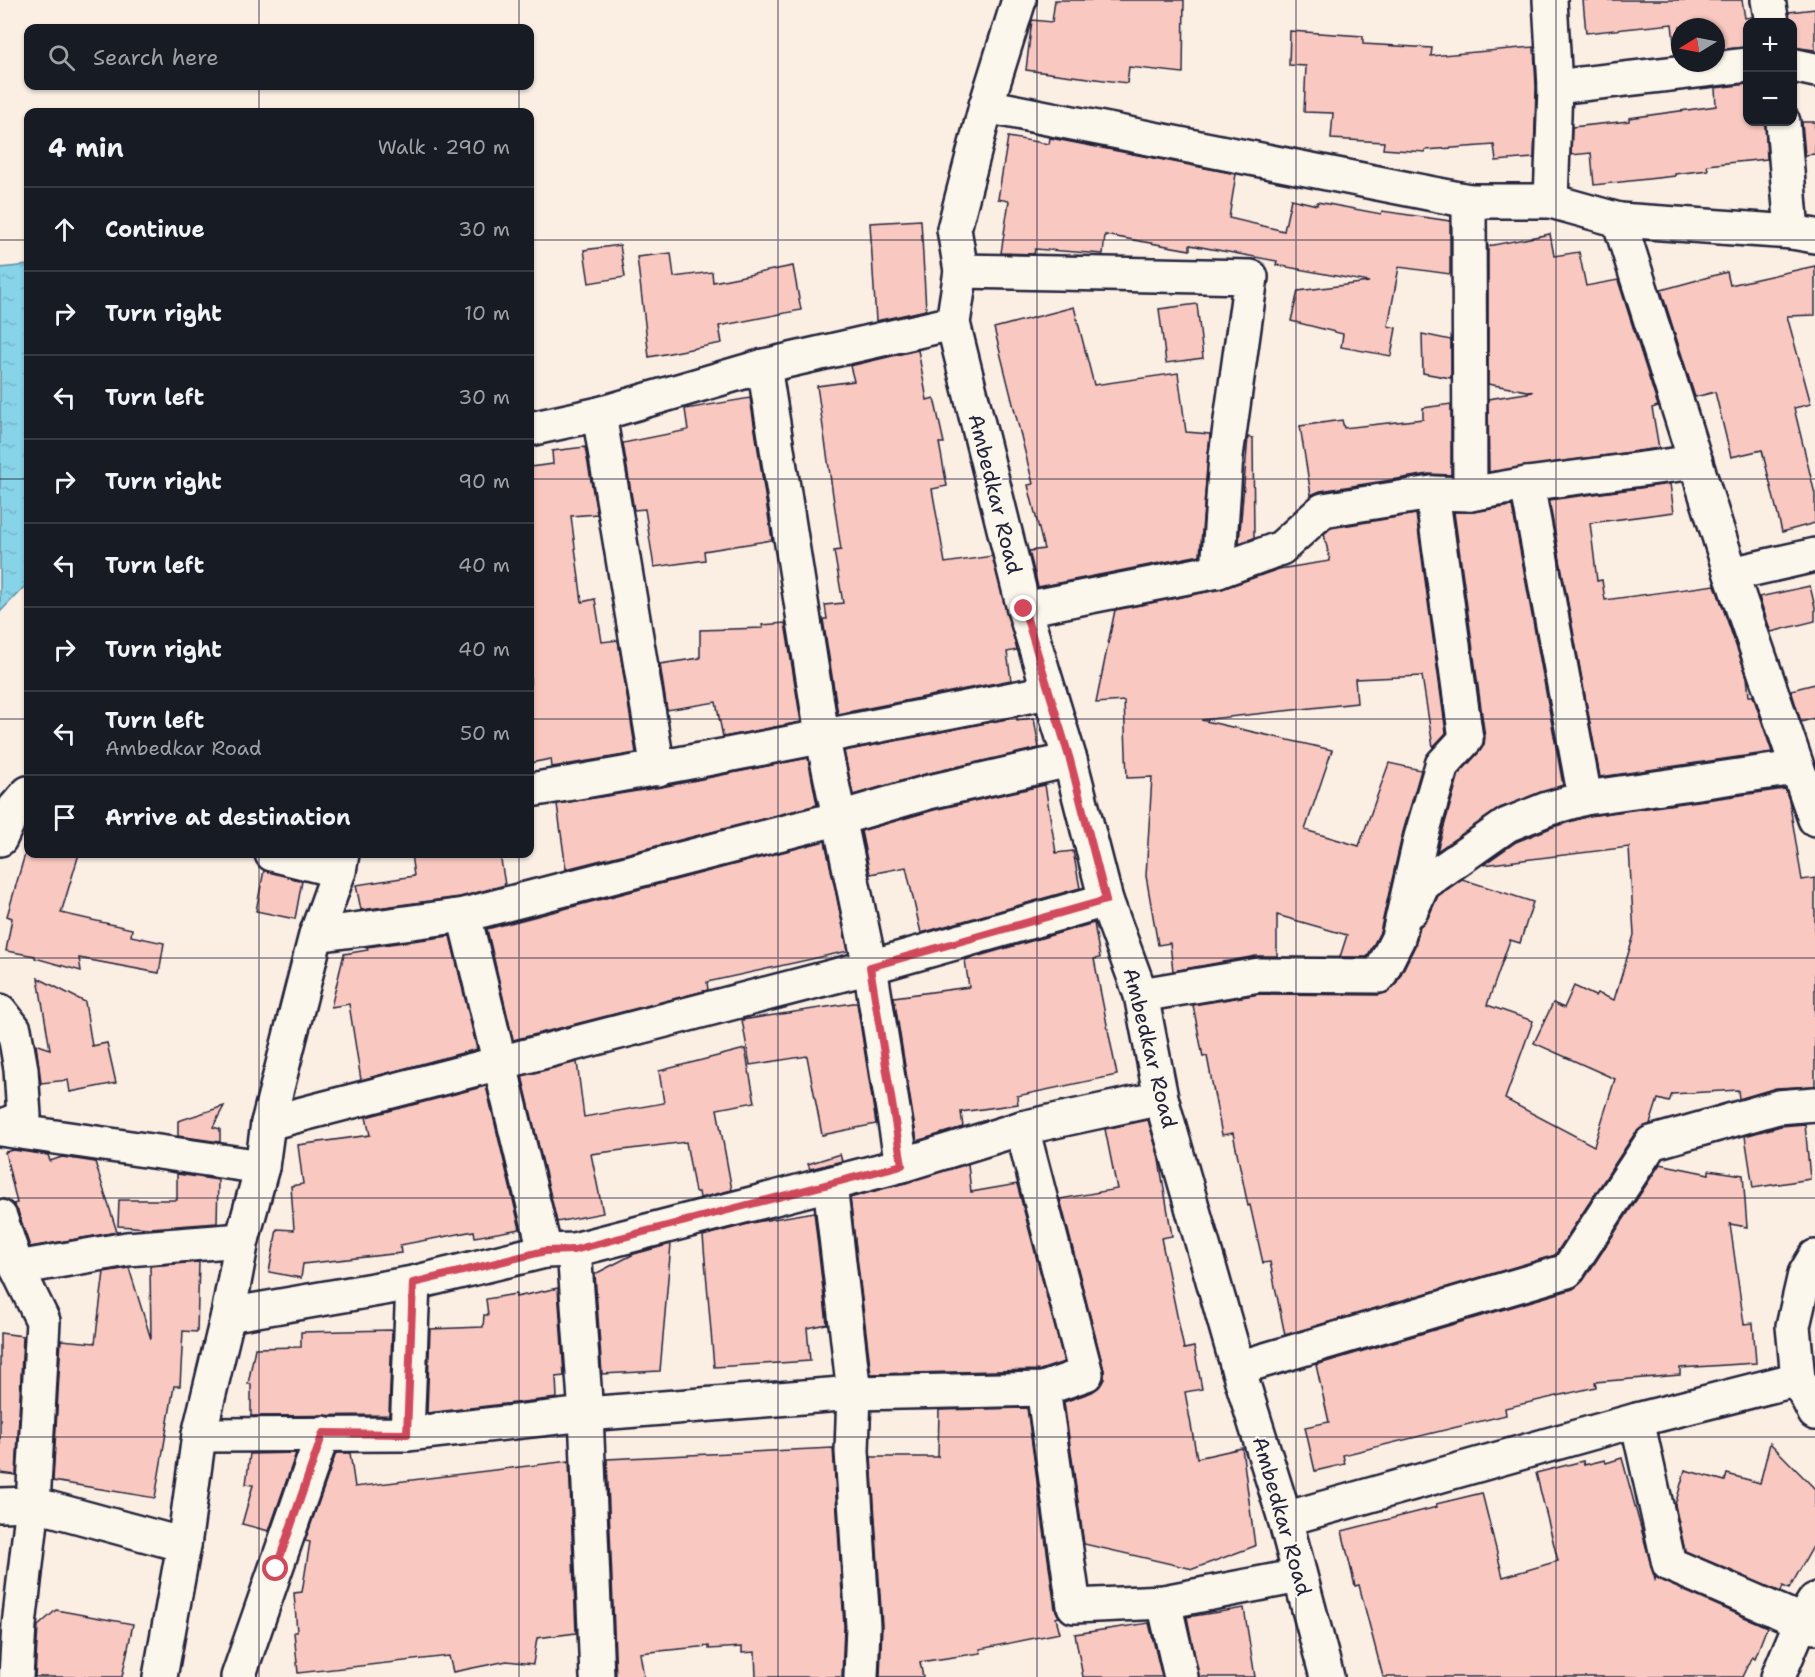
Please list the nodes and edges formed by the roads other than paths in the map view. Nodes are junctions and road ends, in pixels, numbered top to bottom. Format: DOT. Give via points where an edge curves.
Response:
graph roads {
  1 [pos="1019,0"];
  2 [pos="1550,0"];
  3 [pos="1768,0"];
  4 [pos="1771,18"];
  5 [pos="1743,66"];
  6 [pos="1797,66"];
  7 [pos="1815,70"];
  8 [pos="1555,87"];
  9 [pos="986,106"];
  10 [pos="1784,126"];
  11 [pos="1469,201"];
  12 [pos="1551,201"];
  13 [pos="1619,220"];
  14 [pos="1804,234"];
  15 [pos="961,271"];
  16 [pos="953,323"];
  17 [pos="764,366"];
  18 [pos="599,414"];
  19 [pos="534,428"];
  20 [pos="1696,462"];
  21 [pos="1527,484"];
  22 [pos="1432,493"];
  23 [pos="1470,494"];
  24 [pos="1815,555"];
  25 [pos="1218,571"];
  26 [pos="1731,574"];
  27 [pos="1024,609"];
  28 [pos="1049,692"];
  29 [pos="822,735"];
  30 [pos="1070,760"];
  31 [pos="1796,768"];
  32 [pos="658,770"];
  33 [pos="534,789"];
  34 [pos="24,797"];
  35 [pos="1585,798"];
  36 [pos="840,818"];
  37 [pos="1815,819"];
  38 [pos="0,839"];
  39 [pos="306,858"];
  40 [pos="340,862"];
  41 [pos="1106,900"];
  42 [pos="464,915"];
  43 [pos="316,935"];
  44 [pos="1398,938"];
  45 [pos="870,967"];
  46 [pos="1141,995"];
  47 [pos="0,1011"];
  48 [pos="499,1063"];
  49 [pos="1161,1098"];
  50 [pos="1815,1104"];
  51 [pos="268,1122"];
  52 [pos="1022,1128"];
  53 [pos="0,1129"];
  54 [pos="902,1165"];
  55 [pos="262,1167"];
  56 [pos="830,1184"];
  57 [pos="0,1217"];
  58 [pos="242,1240"];
  59 [pos="560,1250"];
  60 [pos="1815,1257"];
  61 [pos="17,1268"];
  62 [pos="413,1283"];
  63 [pos="228,1315"];
  64 [pos="1238,1368"];
  65 [pos="1798,1379"];
  66 [pos="1043,1389"];
  67 [pos="854,1394"];
  68 [pos="1815,1413"];
  69 [pos="586,1414"];
  70 [pos="1637,1420"];
  71 [pos="323,1433"];
  72 [pos="407,1434"];
  73 [pos="199,1435"];
  74 [pos="33,1504"];
  75 [pos="0,1505"];
  76 [pos="1285,1518"];
  77 [pos="184,1545"];
  78 [pos="1299,1576"];
  79 [pos="1164,1602"];
  80 [pos="1810,1616"];
  81 [pos="16,1677"];
  82 [pos="160,1677"];
  83 [pos="238,1677"];
  84 [pos="597,1677"];
  85 [pos="861,1677"];
  86 [pos="1181,1677"];
  87 [pos="1327,1677"];
  88 [pos="1778,1677"];
  1 -- 9 [label="street, Ambedkar Road"];
  2 -- 8 [label="street"];
  3 -- 4 [label="street"];
  5 -- 8 [label="street"];
  6 -- 7 [label="street"];
  8 -- 12 [label="street"];
  9 -- 11 [label="street"];
  9 -- 15 [label="street, Ambedkar Road" via="954,229"];
  10 -- 14 [label="street"];
  11 -- 12 [label="street"];
  11 -- 23 [label="street"];
  12 -- 13 [label="street"];
  13 -- 14 [label="street"];
  13 -- 20 [label="street"];
  15 -- 16 [label="street, Ambedkar Road"];
  15 -- 25 [label="street" via="1251,277 1226,456"];
  16 -- 17 [label="street"];
  16 -- 27 [label="street, Ambedkar Road"];
  17 -- 18 [label="street"];
  17 -- 29 [label="street"];
  18 -- 19 [label="street"];
  18 -- 32 [label="street"];
  20 -- 21 [label="street"];
  20 -- 26 [label="street"];
  21 -- 23 [label="street"];
  21 -- 35 [label="street"];
  22 -- 23 [label="street"];
  22 -- 25 [label="street" via="1323,510 1281,548"];
  22 -- 44 [label="street" via="1466,739 1442,765"];
  24 -- 26 [label="street"];
  25 -- 27 [label="street"];
  26 -- 31 [label="street"];
  27 -- 28 [label="street, Ambedkar Road"];
  28 -- 29 [label="street"];
  28 -- 30 [label="street, Ambedkar Road"];
  29 -- 32 [label="street"];
  29 -- 36 [label="street"];
  30 -- 36 [label="street" via="929,792"];
  30 -- 41 [label="street, Ambedkar Road"];
  31 -- 35 [label="street"];
  31 -- 37 [label="street"];
  32 -- 33 [label="street"];
  34 -- 38 [label="street"];
  35 -- 44 [label="street" via="1507,825 1423,884"];
  36 -- 42 [label="street"];
  36 -- 45 [label="street"];
  39 -- 40 [label="street"];
  40 -- 43 [label="street"];
  41 -- 45 [label="street"];
  41 -- 46 [label="street, Ambedkar Road"];
  42 -- 43 [label="street"];
  42 -- 48 [label="street"];
  43 -- 51 [label="street"];
  44 -- 46 [label="street" via="1379,976 1259,975"];
  45 -- 48 [label="street"];
  45 -- 54 [label="street"];
  46 -- 49 [label="street, Ambedkar Road"];
  47 -- 53 [label="street" via="14,1029 24,1116"];
  48 -- 51 [label="street"];
  48 -- 59 [label="street"];
  49 -- 52 [label="street"];
  49 -- 64 [label="street, Ambedkar Road"];
  50 -- 64 [label="street" via="1778,1107 1651,1143 1566,1271"];
  51 -- 55 [label="street"];
  52 -- 54 [label="street"];
  52 -- 66 [label="street" via="1086,1374"];
  53 -- 55 [label="street"];
  54 -- 56 [label="street"];
  55 -- 58 [label="street"];
  56 -- 59 [label="street"];
  56 -- 67 [label="street"];
  57 -- 61 [label="street"];
  58 -- 61 [label="street" via="127,1250"];
  58 -- 63 [label="street"];
  59 -- 62 [label="street"];
  59 -- 69 [label="street"];
  60 -- 65 [label="street" via="1805,1275 1793,1326"];
  61 -- 74 [label="street" via="43,1321"];
  62 -- 63 [label="street"];
  62 -- 72 [label="street"];
  63 -- 73 [label="street"];
  64 -- 76 [label="street, Ambedkar Road"];
  65 -- 68 [label="street"];
  65 -- 70 [label="street"];
  66 -- 67 [label="street"];
  66 -- 79 [label="street" via="1074,1606"];
  67 -- 69 [label="street"];
  67 -- 85 [label="street" via="852,1451 863,1626"];
  69 -- 72 [label="street"];
  69 -- 84 [label="street"];
  70 -- 76 [label="street"];
  70 -- 80 [label="street" via="1670,1564"];
  71 -- 72 [label="street"];
  71 -- 73 [label="street"];
  71 -- 83 [label="street"];
  73 -- 77 [label="street"];
  74 -- 75 [label="street"];
  74 -- 77 [label="street"];
  74 -- 81 [label="street"];
  76 -- 78 [label="street, Ambedkar Road"];
  77 -- 82 [label="street"];
  78 -- 79 [label="street"];
  78 -- 87 [label="street, Ambedkar Road"];
  79 -- 86 [label="street"];
  80 -- 88 [label="street"];
}
